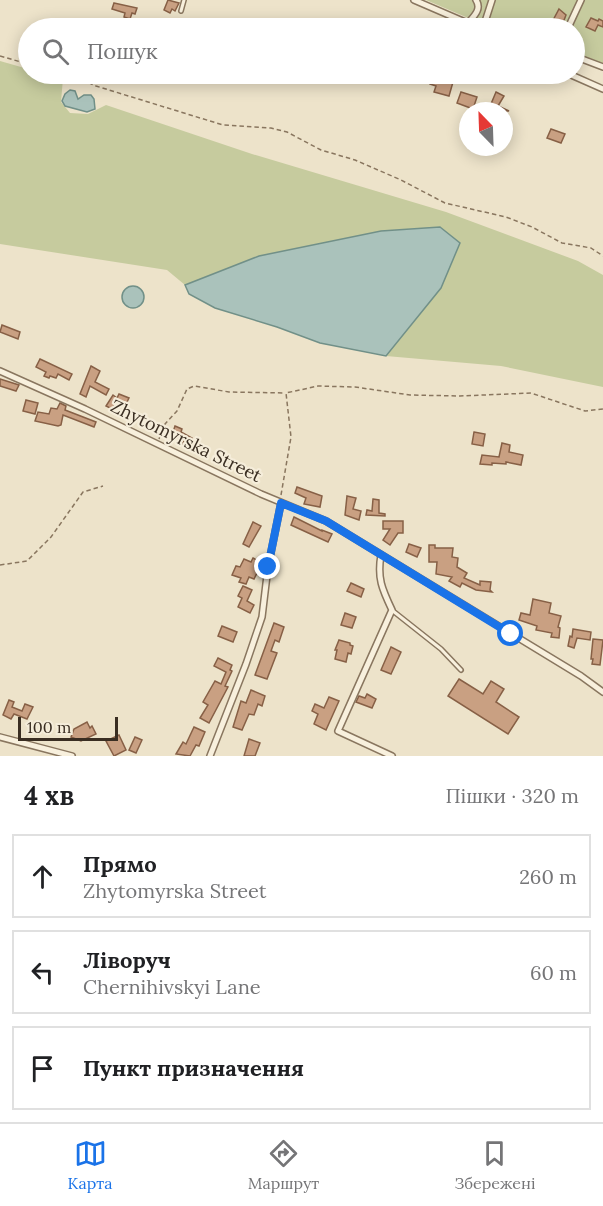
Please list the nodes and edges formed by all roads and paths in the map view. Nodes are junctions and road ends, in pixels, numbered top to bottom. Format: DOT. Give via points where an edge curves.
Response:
graph roads {
  1 [pos="184,0"];
  2 [pos="414,0"];
  3 [pos="476,0"];
  4 [pos="492,0"];
  5 [pos="581,0"];
  6 [pos="181,10"];
  7 [pos="456,18"];
  8 [pos="472,18"];
  9 [pos="485,18"];
  10 [pos="573,18"];
  11 [pos="0,56"];
  12 [pos="585,60"];
  13 [pos="18,61"];
  14 [pos="603,67"];
  15 [pos="585,81"];
  16 [pos="92,84"];
  17 [pos="603,89"];
  18 [pos="603,255"];
  19 [pos="0,371"];
  20 [pos="286,393"];
  21 [pos="603,409"];
  22 [pos="158,446"];
  23 [pos="103,486"];
  24 [pos="281,503"];
  25 [pos="381,555"];
  26 [pos="0,565"];
  27 [pos="392,609"];
  28 [pos="462,670"];
  29 [pos="603,692"];
  30 [pos="0,737"];
  31 [pos="72,756"];
  32 [pos="210,756"];
  33 [pos="392,756"];
  1 -- 6 [label="lane"];
  2 -- 7 [label="street"];
  3 -- 8 [label="street" via="478,10"];
  4 -- 9 [label="street"];
  5 -- 10 [label="street"];
  11 -- 13 [label="path"];
  12 -- 14 [label="street"];
  15 -- 17 [label="street"];
  16 -- 18 [label="path" via="223,126 287,132 445,203 506,217 562,243 591,248"];
  19 -- 22 [label="street, Zhytomyrska Street"];
  20 -- 21 [label="path" via="318,386 410,395 531,393 585,411"];
  20 -- 22 [label="path" via="229,392 194,386 187,389 177,411 165,424"];
  20 -- 24 [label="path" via="291,437"];
  22 -- 24 [label="street, Zhytomyrska Street"];
  23 -- 26 [label="path" via="83,492 51,537 27,561"];
  24 -- 25 [label="street, Zhytomyrska Street" via="326,521"];
  24 -- 32 [label="street" via="262,617"];
  25 -- 27 [label="street" via="378,572"];
  25 -- 29 [label="street, Zhytomyrska Street"];
  27 -- 28 [label="lane"];
  27 -- 33 [label="street" via="338,730"];
  30 -- 31 [label="street"];
}
